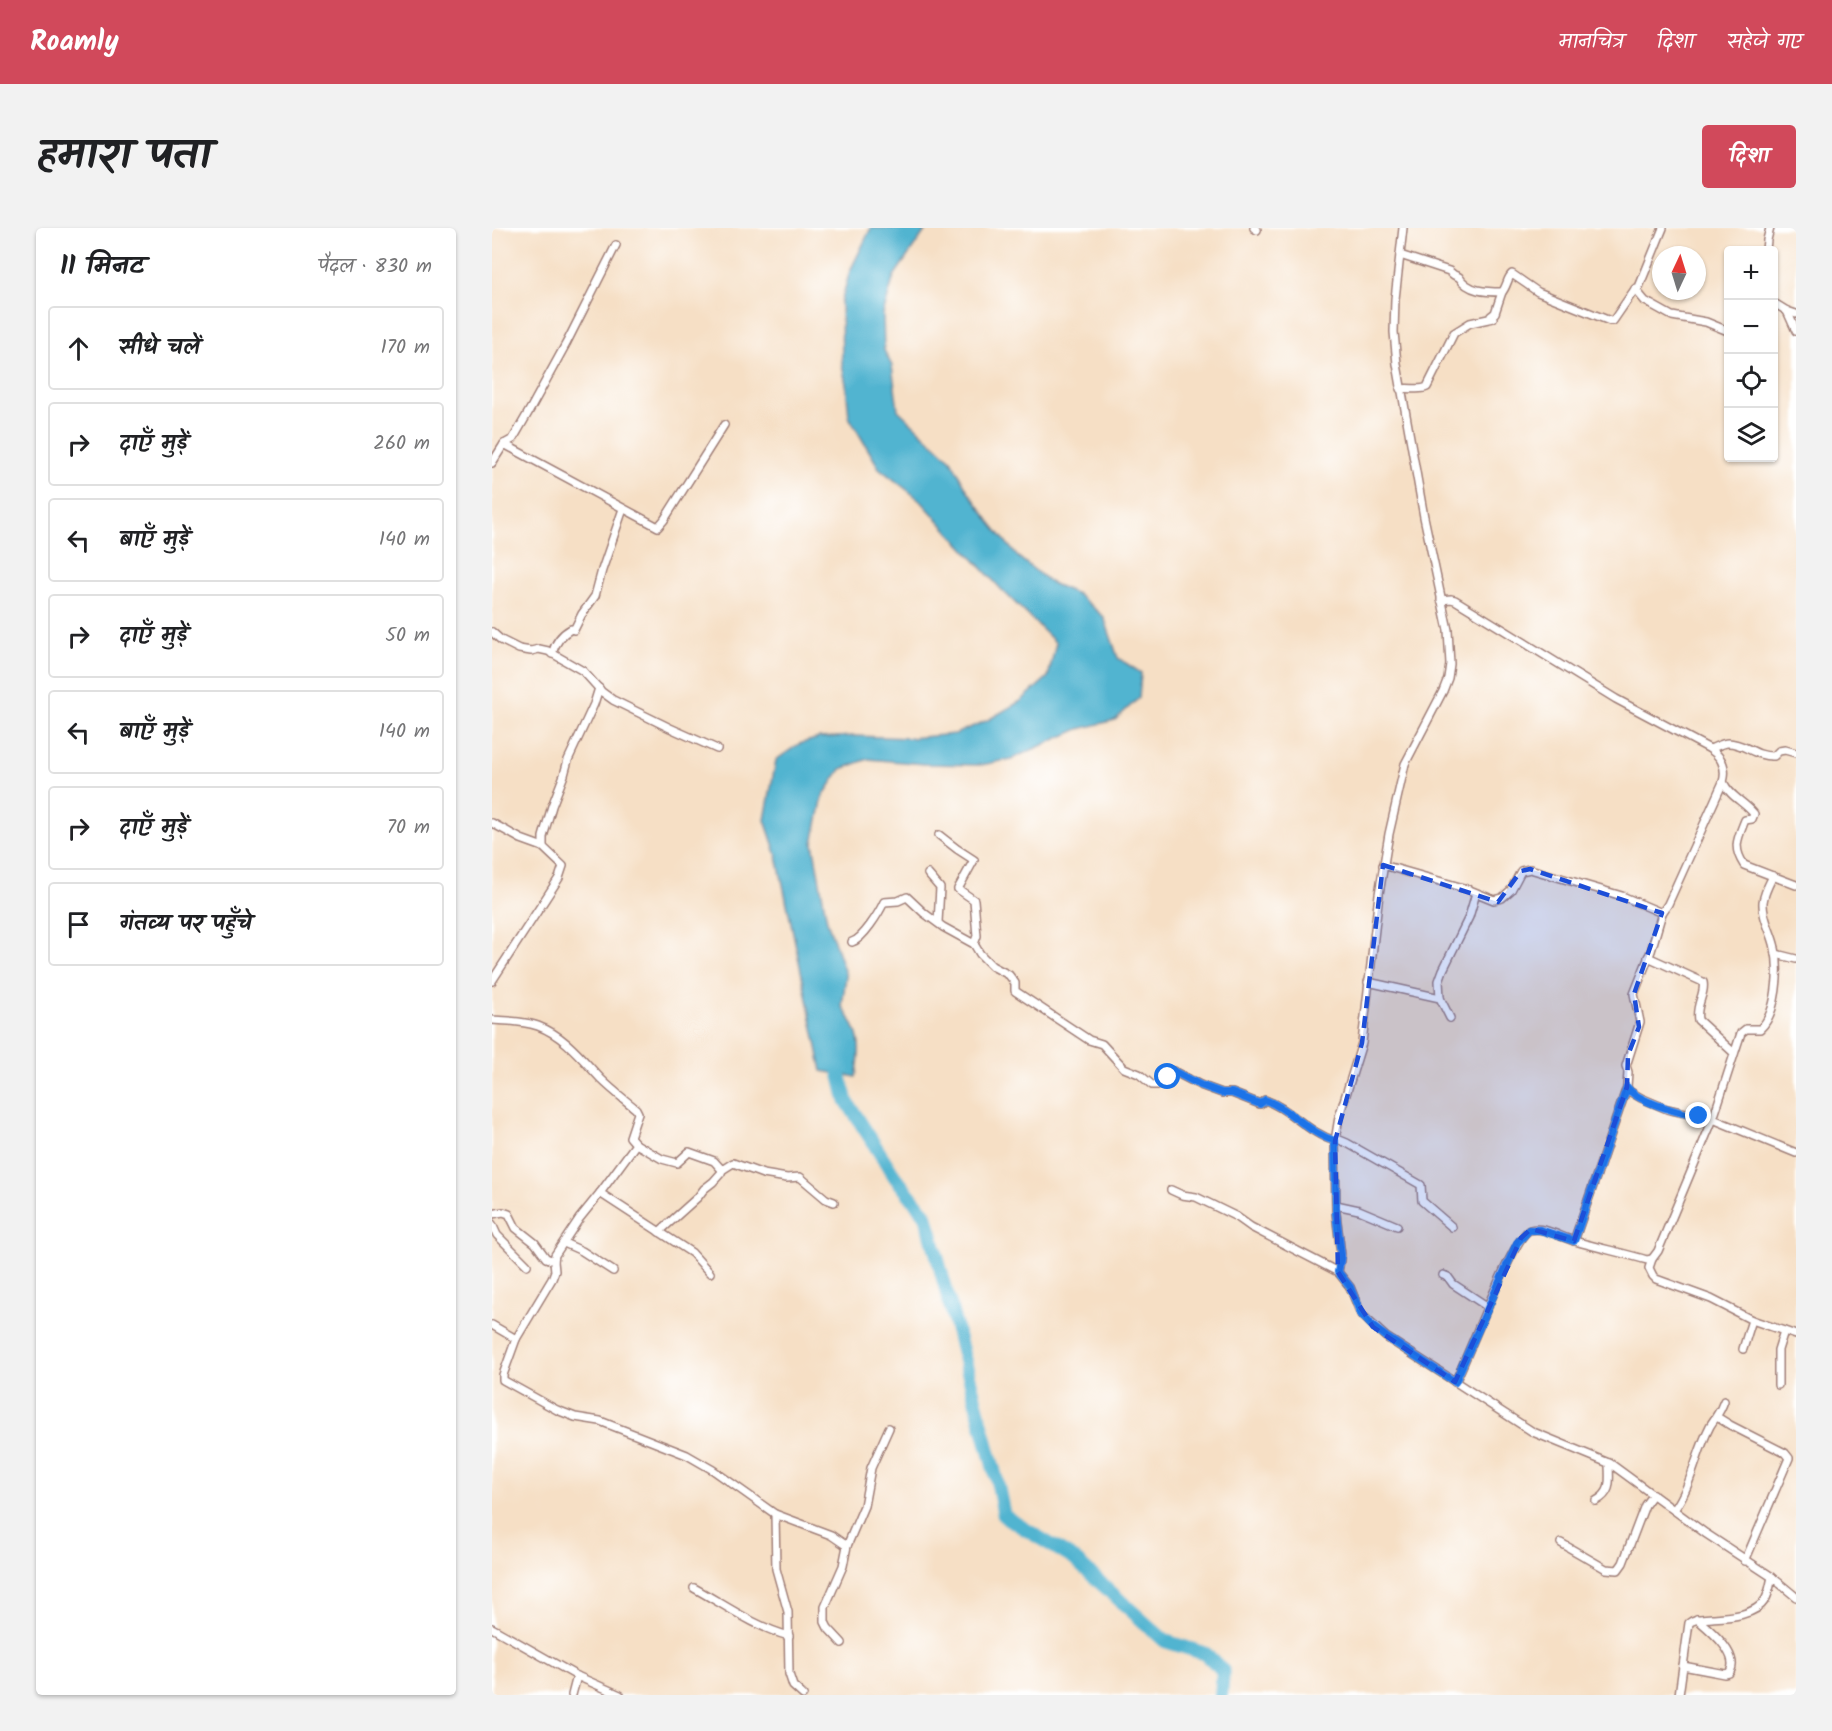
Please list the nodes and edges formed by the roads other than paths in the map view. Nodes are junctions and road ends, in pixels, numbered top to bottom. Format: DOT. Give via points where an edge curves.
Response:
graph roads {
  1 [pos="1403,228"];
  2 [pos="1663,228"];
  3 [pos="1770,228"];
  4 [pos="616,245"];
  5 [pos="1766,246"];
  6 [pos="1404,257"];
  7 [pos="1635,290"];
  8 [pos="1502,292"];
  9 [pos="1778,306"];
  10 [pos="1787,311"];
  11 [pos="1796,314"];
  12 [pos="1724,329"];
  13 [pos="1796,331"];
  14 [pos="1404,388"];
  15 [pos="724,425"];
  16 [pos="504,444"];
  17 [pos="492,463"];
  18 [pos="623,509"];
  19 [pos="1445,600"];
  20 [pos="492,632"];
  21 [pos="552,654"];
  22 [pos="598,688"];
  23 [pos="717,749"];
  24 [pos="1710,749"];
  25 [pos="1796,753"];
  26 [pos="1723,782"];
  27 [pos="492,823"];
  28 [pos="939,835"];
  29 [pos="543,847"];
  30 [pos="1387,866"];
  31 [pos="928,874"];
  32 [pos="1773,876"];
  33 [pos="1796,885"];
  34 [pos="1476,893"];
  35 [pos="1662,913"];
  36 [pos="938,922"];
  37 [pos="852,942"];
  38 [pos="974,944"];
  39 [pos="1776,954"];
  40 [pos="1648,957"];
  41 [pos="1796,959"];
  42 [pos="492,981"];
  43 [pos="1372,983"];
  44 [pos="1440,998"];
  45 [pos="1450,1018"];
  46 [pos="492,1020"];
  47 [pos="1734,1053"];
  48 [pos="1627,1087"];
  49 [pos="1713,1119"];
  50 [pos="1338,1139"];
  51 [pos="636,1144"];
  52 [pos="1796,1153"];
  53 [pos="722,1170"];
  54 [pos="1171,1190"];
  55 [pos="600,1193"];
  56 [pos="834,1202"];
  57 [pos="1339,1206"];
  58 [pos="492,1214"];
  59 [pos="492,1224"];
  60 [pos="1397,1226"];
  61 [pos="1452,1227"];
  62 [pos="659,1232"];
  63 [pos="497,1235"];
  64 [pos="1574,1241"];
  65 [pos="564,1243"];
  66 [pos="492,1244"];
  67 [pos="1652,1259"];
  68 [pos="554,1261"];
  69 [pos="526,1265"];
  70 [pos="614,1271"];
  71 [pos="1338,1272"];
  72 [pos="710,1273"];
  73 [pos="1443,1275"];
  74 [pos="1488,1307"];
  75 [pos="1752,1320"];
  76 [pos="492,1325"];
  77 [pos="1784,1331"];
  78 [pos="1796,1335"];
  79 [pos="516,1340"];
  80 [pos="1743,1349"];
  81 [pos="1457,1379"];
  82 [pos="1778,1385"];
  83 [pos="1724,1401"];
  84 [pos="1717,1417"];
  85 [pos="889,1428"];
  86 [pos="1609,1463"];
  87 [pos="1653,1494"];
  88 [pos="1596,1501"];
  89 [pos="1677,1507"];
  90 [pos="775,1514"];
  91 [pos="1561,1543"];
  92 [pos="847,1546"];
  93 [pos="1745,1560"];
  94 [pos="1772,1577"];
  95 [pos="694,1588"];
  96 [pos="1796,1597"];
  97 [pos="1697,1619"];
  98 [pos="492,1628"];
  99 [pos="789,1636"];
  100 [pos="842,1643"];
  101 [pos="1683,1666"];
  102 [pos="578,1676"];
  103 [pos="572,1695"];
  104 [pos="620,1695"];
  105 [pos="803,1695"];
  106 [pos="1679,1695"];
  1 -- 6 [label="street"];
  2 -- 7 [label="street"];
  3 -- 5 [label="street"];
  4 -- 16 [label="street" via="513,440"];
  6 -- 8 [label="street" via="1449,270 1473,288"];
  6 -- 14 [label="street" via="1395,299 1394,332"];
  7 -- 8 [label="street" via="1613,321 1538,292 1512,274"];
  7 -- 12 [label="street" via="1645,301 1672,316"];
  8 -- 14 [label="street" via="1493,318 1470,323 1454,333 1427,387"];
  9 -- 10 [label="street"];
  10 -- 11 [label="street"];
  10 -- 13 [label="street"];
  14 -- 19 [label="street"];
  15 -- 18 [label="street" via="660,526"];
  16 -- 17 [label="street"];
  16 -- 18 [label="street"];
  18 -- 21 [label="street" via="595,596 574,630 563,633"];
  19 -- 24 [label="street"];
  19 -- 30 [label="street" via="1450,648 1448,678 1405,764 1397,792"];
  20 -- 21 [label="street" via="519,649"];
  21 -- 22 [label="street" via="583,671"];
  22 -- 23 [label="street" via="613,700"];
  22 -- 29 [label="street" via="568,760"];
  24 -- 25 [label="street" via="1729,743 1763,756 1785,750"];
  24 -- 26 [label="street" via="1722,762"];
  26 -- 32 [label="street" via="1728,792 1754,814 1752,819 1745,820 1737,840 1741,861 1746,867"];
  26 -- 35 [label="street"];
  27 -- 29 [label="street"];
  28 -- 38 [label="street" via="974,860 958,889 974,900"];
  29 -- 42 [label="street" via="563,866 559,878"];
  30 -- 34 [label="street"];
  30 -- 43 [label="street"];
  31 -- 36 [label="street" via="940,888"];
  32 -- 33 [label="street"];
  32 -- 39 [label="street" via="1763,906"];
  34 -- 35 [label="street" via="1494,900 1502,898 1521,871 1530,869 1622,896"];
  34 -- 44 [label="street" via="1466,926 1440,976"];
  35 -- 40 [label="street"];
  36 -- 37 [label="street" via="907,897 884,902 857,941"];
  36 -- 38 [label="street"];
  38 -- 50 [label="street" via="992,966 1010,975 1015,991 1089,1040 1102,1044 1124,1068 1152,1085 1162,1085 1173,1071 1222,1093 1260,1104 1265,1100 1275,1103 1325,1138"];
  39 -- 41 [label="street"];
  39 -- 47 [label="street" via="1777,981 1767,1022 1760,1029 1744,1030"];
  40 -- 47 [label="street" via="1703,982 1698,1020"];
  40 -- 48 [label="street" via="1634,994 1640,1027 1628,1055"];
  43 -- 44 [label="street"];
  43 -- 50 [label="street"];
  44 -- 45 [label="street"];
  46 -- 51 [label="street" via="536,1025 569,1045 637,1111 630,1137"];
  47 -- 49 [label="street"];
  48 -- 49 [label="street" via="1667,1109"];
  48 -- 64 [label="street"];
  49 -- 52 [label="street"];
  49 -- 67 [label="street"];
  50 -- 57 [label="street"];
  50 -- 61 [label="street" via="1420,1185 1422,1201"];
  51 -- 53 [label="street" via="677,1164 689,1152 702,1155"];
  51 -- 55 [label="street"];
  53 -- 56 [label="street" via="736,1163 763,1174 800,1177"];
  53 -- 62 [label="street"];
  54 -- 71 [label="street" via="1237,1217"];
  55 -- 62 [label="street"];
  55 -- 65 [label="street"];
  57 -- 60 [label="street"];
  57 -- 71 [label="street"];
  58 -- 68 [label="street" via="509,1214 516,1228"];
  59 -- 63 [label="street"];
  62 -- 72 [label="street" via="692,1253"];
  63 -- 66 [label="street"];
  63 -- 69 [label="street"];
  64 -- 67 [label="street"];
  64 -- 74 [label="street" via="1540,1230 1526,1232 1517,1243"];
  65 -- 68 [label="street"];
  65 -- 70 [label="street"];
  67 -- 75 [label="street" via="1649,1268 1656,1279 1711,1299"];
  68 -- 79 [label="street" via="549,1287"];
  71 -- 81 [label="street" via="1350,1287 1361,1314 1373,1327"];
  73 -- 74 [label="street"];
  74 -- 81 [label="street"];
  75 -- 77 [label="street"];
  75 -- 80 [label="street"];
  76 -- 79 [label="street"];
  77 -- 78 [label="street"];
  77 -- 82 [label="street" via="1778,1350"];
  79 -- 90 [label="street" via="502,1375 505,1382 575,1417 600,1421 687,1455"];
  81 -- 86 [label="street" via="1533,1432"];
  83 -- 84 [label="street"];
  84 -- 89 [label="street"];
  84 -- 93 [label="street" via="1789,1458"];
  85 -- 92 [label="street" via="871,1468 864,1506"];
  86 -- 87 [label="street"];
  86 -- 88 [label="street" via="1608,1490"];
  87 -- 89 [label="street"];
  87 -- 91 [label="street" via="1618,1570 1606,1569"];
  89 -- 93 [label="street"];
  90 -- 92 [label="street" via="831,1535"];
  90 -- 99 [label="street" via="775,1560 787,1605"];
  92 -- 100 [label="street" via="824,1611 828,1628"];
  93 -- 94 [label="street"];
  94 -- 96 [label="street"];
  94 -- 97 [label="street" via="1765,1601 1753,1610"];
  95 -- 99 [label="street" via="769,1630"];
  97 -- 101 [label="street" via="1688,1627"];
  97 -- 101 [label="street" via="1729,1653 1733,1661 1731,1670 1725,1674"];
  98 -- 102 [label="street"];
  99 -- 105 [label="street" via="790,1681"];
  101 -- 106 [label="street"];
  102 -- 103 [label="street"];
  102 -- 104 [label="street"];
}
